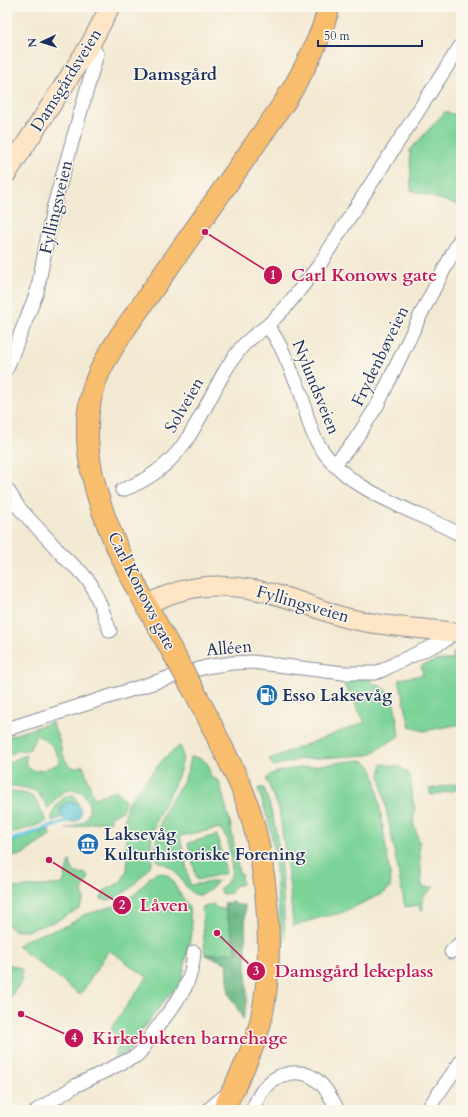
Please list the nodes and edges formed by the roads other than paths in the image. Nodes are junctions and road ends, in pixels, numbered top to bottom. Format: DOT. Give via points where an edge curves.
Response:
graph roads {
  1 [pos="110,7"];
  2 [pos="329,7"];
  3 [pos="90,45"];
  4 [pos="461,45"];
  5 [pos="7,173"];
  6 [pos="461,237"];
  7 [pos="267,326"];
  8 [pos="7,368"];
  9 [pos="334,465"];
  10 [pos="7,489"];
  11 [pos="122,490"];
  12 [pos="458,529"];
  13 [pos="147,605"];
  14 [pos="110,631"];
  15 [pos="455,632"];
  16 [pos="7,728"];
  17 [pos="461,942"];
  18 [pos="194,952"];
  19 [pos="451,952"];
  20 [pos="461,1061"];
  21 [pos="235,1086"];
  22 [pos="37,1110"];
  23 [pos="208,1110"];
  24 [pos="223,1110"];
  25 [pos="252,1110"];
  26 [pos="338,1110"];
  27 [pos="427,1110"];
  1 -- 3 [label="main road, Damsgårdsveien"];
  2 -- 13 [label="main road, Carl Konows gate" via="317,42 291,92 120,336 99,371 92,393 88,415 88,451 93,480 124,563"];
  3 -- 5 [label="main road, Damsgårdsveien"];
  3 -- 8 [label="street, Fyllingsveien" via="97,54 53,209 37,292"];
  4 -- 7 [label="street" via="320,264"];
  6 -- 9 [label="street, Frydenbøveien" via="377,406 357,438"];
  7 -- 9 [label="street, Nylundsveien" via="274,334 286,359 315,439"];
  7 -- 11 [label="street, Solveien" via="241,348 173,458 148,478"];
  9 -- 12 [label="street, Nylundsveien" via="356,483 404,508"];
  10 -- 14 [label="street" via="23,513 91,584"];
  13 -- 15 [label="main road, Fyllingsveien" via="180,592 224,586 246,587 343,617"];
  13 -- 21 [label="main road, Carl Konows gate, bridge" via="238,779 246,799 262,865 267,926 266,989 260,1024"];
  15 -- 16 [label="street, Alléen" via="446,640 375,673 337,672 252,662 217,665"];
  17 -- 19 [label="street"];
  18 -- 22 [label="street" via="187,986 150,1036 141,1053 75,1086"];
  20 -- 27 [label="street"];
  21 -- 23 [label="street"];
  21 -- 24 [label="main road, Carl Konows gate"];
  25 -- 26 [label="street" via="262,1090 272,1080 292,1072 307,1074 320,1083"];
}
